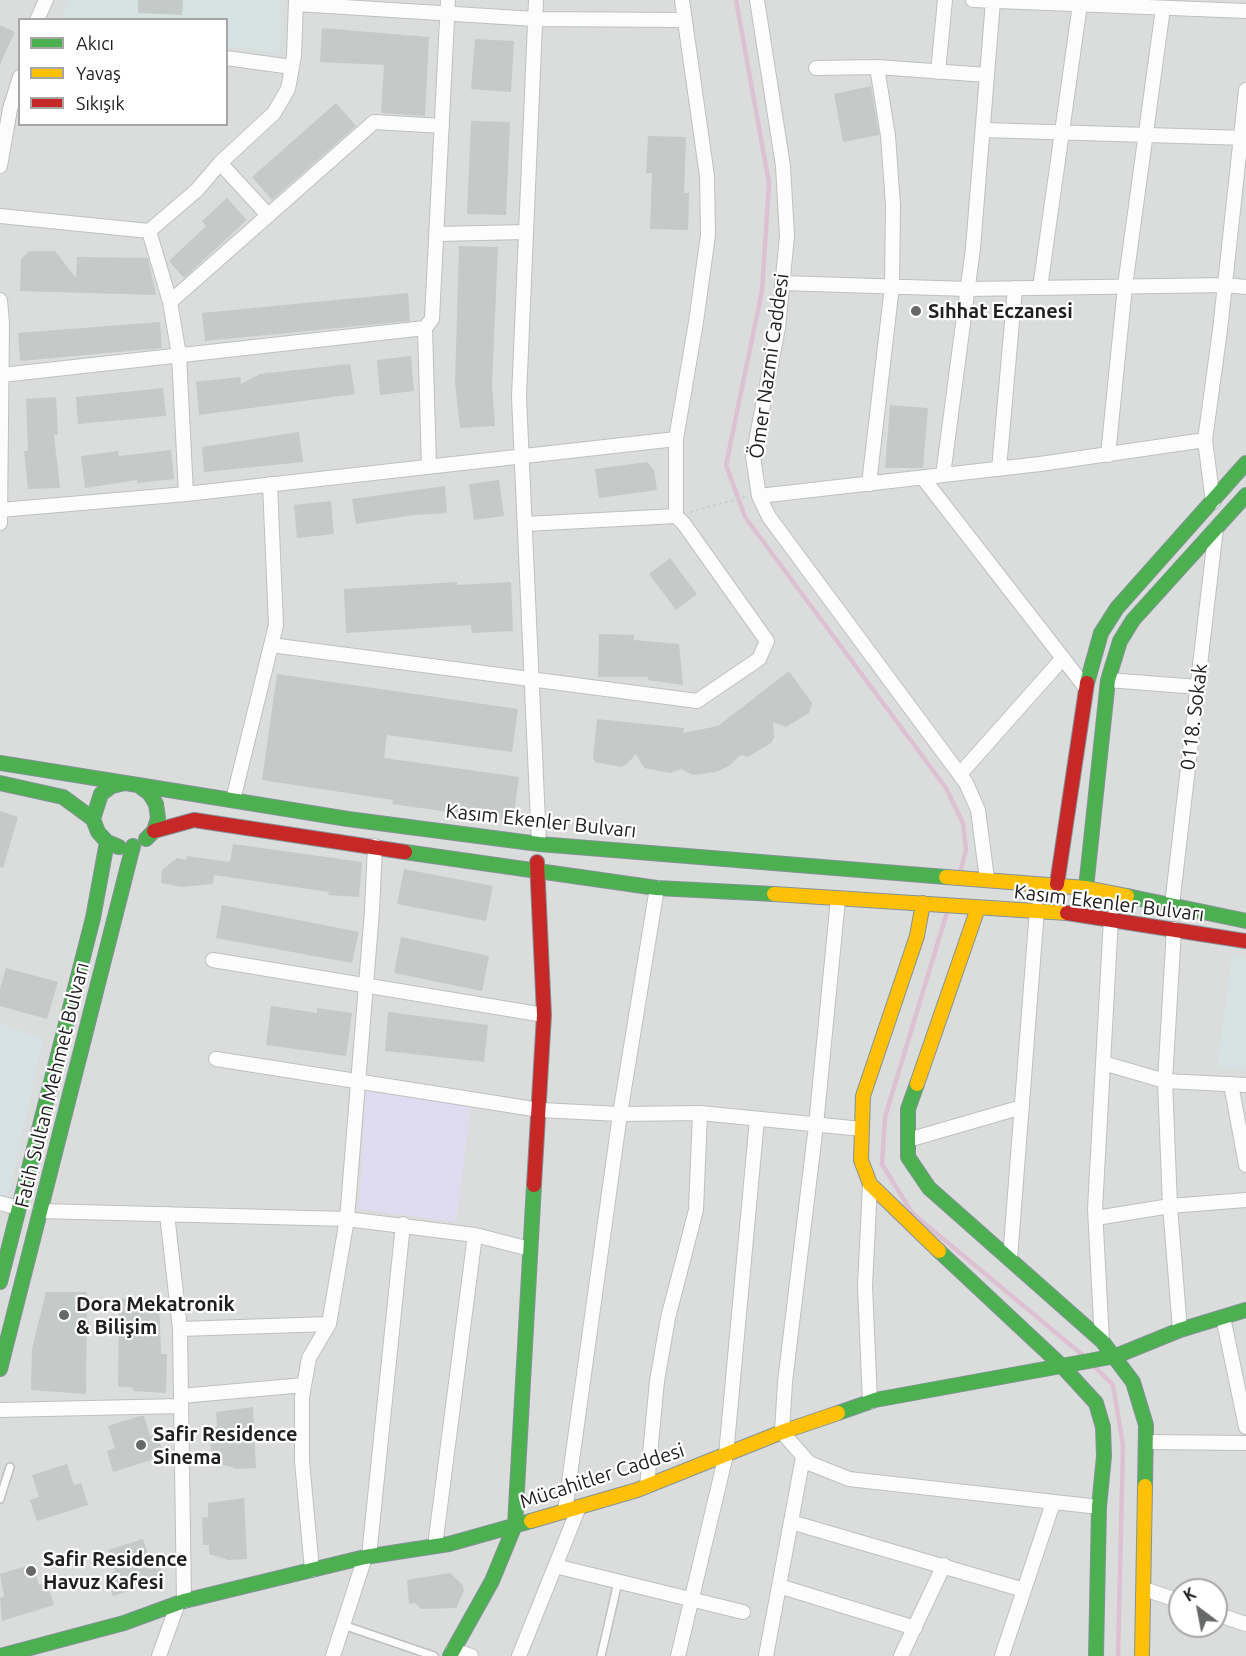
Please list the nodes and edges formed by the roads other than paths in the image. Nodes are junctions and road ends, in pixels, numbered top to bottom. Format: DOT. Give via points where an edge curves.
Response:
graph roads {
  1 [pos="46,0"];
  2 [pos="536,0"];
  3 [pos="682,0"];
  4 [pos="758,0"];
  5 [pos="945,0"];
  6 [pos="973,0"];
  7 [pos="997,1"];
  8 [pos="296,2"];
  9 [pos="1074,3"];
  10 [pos="1139,3"];
  11 [pos="1212,5"];
  12 [pos="448,7"];
  13 [pos="1163,8"];
  14 [pos="1246,11"];
  15 [pos="37,18"];
  16 [pos="535,19"];
  17 [pos="684,20"];
  18 [pos="228,58"];
  19 [pos="292,67"];
  20 [pos="816,68"];
  21 [pos="877,68"];
  22 [pos="938,72"];
  23 [pos="987,75"];
  24 [pos="18,83"];
  25 [pos="1246,90"];
  26 [pos="442,126"];
  27 [pos="983,130"];
  28 [pos="1062,133"];
  29 [pos="1145,136"];
  30 [pos="1244,138"];
  31 [pos="220,163"];
  32 [pos="0,166"];
  33 [pos="268,215"];
  34 [pos="0,216"];
  35 [pos="149,231"];
  36 [pos="525,232"];
  37 [pos="437,234"];
  38 [pos="782,283"];
  39 [pos="1226,285"];
  40 [pos="892,286"];
  41 [pos="1125,286"];
  42 [pos="1246,287"];
  43 [pos="1015,288"];
  44 [pos="1040,288"];
  45 [pos="968,289"];
  46 [pos="0,300"];
  47 [pos="170,302"];
  48 [pos="425,328"];
  49 [pos="179,355"];
  50 [pos="2,375"];
  51 [pos="676,439"];
  52 [pos="1205,440"];
  53 [pos="1108,455"];
  54 [pos="522,457"];
  55 [pos="1246,463"];
  56 [pos="429,467"];
  57 [pos="999,469"];
  58 [pos="943,475"];
  59 [pos="923,478"];
  60 [pos="270,484"];
  61 [pos="868,484"];
  62 [pos="186,494"];
  63 [pos="1246,495"];
  64 [pos="759,496"];
  65 [pos="1213,502"];
  66 [pos="0,510"];
  67 [pos="676,516"];
  68 [pos="0,523"];
  69 [pos="525,524"];
  70 [pos="1216,528"];
  71 [pos="271,645"];
  72 [pos="1063,658"];
  73 [pos="531,679"];
  74 [pos="1108,680"];
  75 [pos="1198,687"];
  76 [pos="1086,688"];
  77 [pos="0,763"];
  78 [pos="960,774"];
  79 [pos="0,783"];
  80 [pos="131,784"];
  81 [pos="233,800"];
  82 [pos="93,819"];
  83 [pos="154,831"];
  84 [pos="107,842"];
  85 [pos="539,844"];
  86 [pos="133,846"];
  87 [pos="375,846"];
  88 [pos="536,872"];
  89 [pos="984,879"];
  90 [pos="1057,884"];
  91 [pos="657,888"];
  92 [pos="1086,888"];
  93 [pos="838,899"];
  94 [pos="930,903"];
  95 [pos="1172,905"];
  96 [pos="972,908"];
  97 [pos="1037,909"];
  98 [pos="1111,918"];
  99 [pos="1246,921"];
  100 [pos="1174,929"];
  101 [pos="1246,941"];
  102 [pos="213,960"];
  103 [pos="366,987"];
  104 [pos="544,1015"];
  105 [pos="216,1059"];
  106 [pos="1103,1063"];
  107 [pos="359,1081"];
  108 [pos="1166,1081"];
  109 [pos="1231,1084"];
  110 [pos="1246,1085"];
  111 [pos="1022,1107"];
  112 [pos="540,1110"];
  113 [pos="700,1113"];
  114 [pos="620,1114"];
  115 [pos="758,1119"];
  116 [pos="816,1125"];
  117 [pos="862,1129"];
  118 [pos="908,1140"];
  119 [pos="1246,1165"];
  120 [pos="870,1184"];
  121 [pos="1246,1200"];
  122 [pos="0,1203"];
  123 [pos="1170,1206"];
  124 [pos="19,1208"];
  125 [pos="40,1211"];
  126 [pos="167,1214"];
  127 [pos="1096,1218"];
  128 [pos="347,1219"];
  129 [pos="403,1224"];
  130 [pos="475,1234"];
  131 [pos="530,1249"];
  132 [pos="1010,1259"];
  133 [pos="0,1282"];
  134 [pos="1246,1310"];
  135 [pos="1223,1317"];
  136 [pos="329,1324"];
  137 [pos="180,1329"];
  138 [pos="1180,1330"];
  139 [pos="1102,1341"];
  140 [pos="1116,1356"];
  141 [pos="1063,1367"];
  142 [pos="0,1369"];
  143 [pos="304,1385"];
  144 [pos="181,1401"];
  145 [pos="870,1401"];
  146 [pos="0,1410"];
  147 [pos="1246,1427"];
  148 [pos="782,1432"];
  149 [pos="1146,1442"];
  150 [pos="1246,1443"];
  151 [pos="726,1455"];
  152 [pos="803,1457"];
  153 [pos="10,1467"];
  154 [pos="647,1486"];
  155 [pos="0,1499"];
  156 [pos="1053,1503"];
  157 [pos="579,1506"];
  158 [pos="1099,1507"];
  159 [pos="565,1510"];
  160 [pos="791,1522"];
  161 [pos="515,1525"];
  162 [pos="435,1546"];
  163 [pos="367,1557"];
  164 [pos="944,1565"];
  165 [pos="555,1566"];
  166 [pos="312,1570"];
  167 [pos="618,1582"];
  168 [pos="779,1586"];
  169 [pos="1144,1589"];
  170 [pos="1024,1590"];
  171 [pos="1168,1597"];
  172 [pos="691,1600"];
  173 [pos="180,1603"];
  174 [pos="743,1612"];
  175 [pos="1228,1618"];
  176 [pos="1246,1624"];
  177 [pos="343,1625"];
  178 [pos="915,1628"];
  179 [pos="451,1653"];
  180 [pos="768,1655"];
  181 [pos="0,1656"];
  182 [pos="159,1656"];
  183 [pos="333,1656"];
  184 [pos="434,1656"];
  185 [pos="471,1656"];
  186 [pos="519,1656"];
  187 [pos="601,1656"];
  188 [pos="678,1656"];
  189 [pos="901,1656"];
  190 [pos="1002,1656"];
  191 [pos="1096,1656"];
  192 [pos="1142,1656"];
  1 -- 15 [label="street"];
  2 -- 16 [label="street"];
  3 -- 17 [label="street"];
  4 -- 38 [label="street, Ömer Nazmi Caddesi" via="783,166 787,236"];
  5 -- 22 [label="street"];
  6 -- 7 [label="street"];
  7 -- 9 [label="street"];
  7 -- 23 [label="street"];
  8 -- 12 [label="street"];
  8 -- 19 [label="street"];
  9 -- 10 [label="street"];
  9 -- 28 [label="street"];
  10 -- 13 [label="street"];
  11 -- 13 [label="street"];
  11 -- 14 [label="street"];
  12 -- 16 [label="street"];
  12 -- 26 [label="street"];
  13 -- 29 [label="street"];
  16 -- 17 [label="street"];
  16 -- 36 [label="street"];
  17 -- 51 [label="street" via="707,176 708,235"];
  18 -- 19 [label="street"];
  19 -- 31 [label="street" via="288,89 274,113"];
  20 -- 21 [label="street"];
  21 -- 22 [label="street"];
  21 -- 40 [label="street" via="892,193"];
  22 -- 23 [label="street"];
  23 -- 27 [label="street"];
  24 -- 32 [label="street"];
  25 -- 30 [label="street"];
  26 -- 33 [label="street" via="374,122"];
  26 -- 37 [label="street"];
  27 -- 28 [label="street"];
  27 -- 45 [label="street"];
  28 -- 29 [label="street"];
  28 -- 44 [label="street"];
  29 -- 30 [label="street"];
  29 -- 41 [label="street"];
  30 -- 39 [label="street"];
  31 -- 33 [label="street"];
  31 -- 35 [label="street" via="197,190"];
  33 -- 47 [label="street"];
  34 -- 35 [label="street"];
  35 -- 47 [label="street"];
  36 -- 37 [label="street"];
  36 -- 54 [label="street" via="519,397"];
  37 -- 48 [label="street" via="432,319"];
  38 -- 40 [label="street"];
  38 -- 64 [label="street, Ömer Nazmi Caddesi" via="778,328 753,457"];
  39 -- 41 [label="street"];
  39 -- 42 [label="street"];
  39 -- 52 [label="street"];
  40 -- 45 [label="street"];
  40 -- 61 [label="street"];
  41 -- 44 [label="street"];
  41 -- 53 [label="street"];
  43 -- 44 [label="street"];
  43 -- 45 [label="street"];
  43 -- 57 [label="street"];
  45 -- 58 [label="street"];
  46 -- 50 [label="street"];
  47 -- 49 [label="street"];
  48 -- 49 [label="street"];
  48 -- 56 [label="street"];
  49 -- 50 [label="street"];
  49 -- 62 [label="street"];
  50 -- 66 [label="street"];
  51 -- 54 [label="street"];
  51 -- 67 [label="street"];
  52 -- 53 [label="street"];
  52 -- 65 [label="street"];
  53 -- 57 [label="street"];
  54 -- 56 [label="street"];
  54 -- 69 [label="street"];
  55 -- 65 [label="street"];
  56 -- 60 [label="street"];
  57 -- 58 [label="street"];
  58 -- 59 [label="street"];
  59 -- 61 [label="street"];
  59 -- 72 [label="street"];
  60 -- 62 [label="street"];
  60 -- 71 [label="street" via="276,625"];
  61 -- 64 [label="street"];
  62 -- 66 [label="street"];
  63 -- 70 [label="street"];
  64 -- 78 [label="street, Ömer Nazmi Caddesi" via="769,517"];
  65 -- 76 [label="street" via="1117,608 1101,633"];
  66 -- 68 [label="street"];
  67 -- 69 [label="street"];
  67 -- 73 [label="street" via="767,641 759,659 697,701"];
  69 -- 73 [label="street"];
  70 -- 74 [label="street" via="1133,620 1120,641"];
  70 -- 75 [label="street, 0118. Sokak"];
  71 -- 73 [label="street"];
  71 -- 81 [label="street"];
  72 -- 76 [label="street"];
  72 -- 78 [label="street"];
  73 -- 85 [label="street"];
  74 -- 75 [label="street"];
  74 -- 92 [label="street"];
  75 -- 95 [label="street, 0118. Sokak"];
  76 -- 90 [label="street"];
  77 -- 80 [label="street, Kasım Ekenler Bulvarı"];
  78 -- 89 [label="street, Ömer Nazmi Caddesi" via="978,810"];
  79 -- 82 [label="street" via="63,797"];
  80 -- 81 [label="street, Kasım Ekenler Bulvarı"];
  80 -- 82 [label="street" via="112,786 101,794"];
  80 -- 83 [label="street" via="149,793 156,804 158,818"];
  81 -- 85 [label="street, Kasım Ekenler Bulvarı"];
  82 -- 84 [label="street"];
  83 -- 86 [label="street"];
  83 -- 87 [label="street" via="194,820"];
  84 -- 86 [label="street"];
  84 -- 124 [label="street, Fatih Sultan Mehmet Bulvarı" via="93,918"];
  85 -- 88 [label="street"];
  85 -- 89 [label="street, Kasım Ekenler Bulvarı"];
  86 -- 125 [label="street, Fatih Sultan Mehmet Bulvarı"];
  87 -- 88 [label="street"];
  87 -- 103 [label="street"];
  88 -- 91 [label="street"];
  88 -- 104 [label="street"];
  89 -- 90 [label="street, Kasım Ekenler Bulvarı"];
  90 -- 92 [label="street, Kasım Ekenler Bulvarı"];
  91 -- 93 [label="street"];
  91 -- 114 [label="street"];
  92 -- 95 [label="street, Kasım Ekenler Bulvarı"];
  93 -- 94 [label="street"];
  93 -- 116 [label="street"];
  94 -- 96 [label="street, Kasım Ekenler Bulvarı"];
  94 -- 117 [label="street" via="863,1096"];
  95 -- 99 [label="street, Kasım Ekenler Bulvarı"];
  96 -- 97 [label="street, Kasım Ekenler Bulvarı"];
  96 -- 118 [label="street" via="908,1110"];
  97 -- 98 [label="street, Kasım Ekenler Bulvarı"];
  97 -- 111 [label="street"];
  98 -- 100 [label="street, Kasım Ekenler Bulvarı"];
  98 -- 106 [label="street"];
  100 -- 101 [label="street, Kasım Ekenler Bulvarı"];
  100 -- 108 [label="street"];
  102 -- 103 [label="street"];
  103 -- 104 [label="street"];
  103 -- 107 [label="street"];
  104 -- 112 [label="street"];
  105 -- 107 [label="street"];
  106 -- 108 [label="street"];
  106 -- 127 [label="street"];
  107 -- 112 [label="street"];
  107 -- 128 [label="street"];
  108 -- 109 [label="street"];
  108 -- 123 [label="street"];
  109 -- 110 [label="street"];
  109 -- 119 [label="street"];
  111 -- 118 [label="street"];
  111 -- 132 [label="street"];
  112 -- 114 [label="street"];
  112 -- 131 [label="street"];
  113 -- 114 [label="street"];
  113 -- 115 [label="street"];
  113 -- 154 [label="street" via="696,1210 668,1318 657,1381"];
  114 -- 159 [label="street"];
  115 -- 116 [label="street"];
  115 -- 151 [label="street"];
  116 -- 117 [label="street"];
  116 -- 148 [label="street"];
  117 -- 120 [label="street" via="861,1160"];
  118 -- 132 [label="street" via="908,1157 930,1188"];
  120 -- 141 [label="street"];
  120 -- 145 [label="street" via="865,1286"];
  121 -- 123 [label="street"];
  122 -- 124 [label="street"];
  123 -- 127 [label="street"];
  123 -- 138 [label="street"];
  124 -- 133 [label="street, Fatih Sultan Mehmet Bulvarı"];
  125 -- 126 [label="street"];
  125 -- 142 [label="street, Fatih Sultan Mehmet Bulvarı"];
  126 -- 128 [label="street"];
  126 -- 137 [label="street"];
  127 -- 139 [label="street"];
  128 -- 129 [label="street"];
  128 -- 136 [label="street"];
  129 -- 130 [label="street"];
  129 -- 163 [label="street"];
  130 -- 131 [label="street"];
  130 -- 162 [label="street"];
  131 -- 161 [label="street"];
  132 -- 139 [label="street"];
  134 -- 135 [label="street, Mücahitler Caddesi"];
  135 -- 138 [label="street, Mücahitler Caddesi"];
  135 -- 147 [label="street"];
  136 -- 137 [label="street"];
  136 -- 143 [label="street" via="309,1358"];
  137 -- 144 [label="street"];
  138 -- 140 [label="street, Mücahitler Caddesi"];
  139 -- 140 [label="street"];
  140 -- 141 [label="street, Mücahitler Caddesi"];
  140 -- 149 [label="street" via="1134,1382 1146,1425"];
  141 -- 145 [label="street, Mücahitler Caddesi"];
  141 -- 158 [label="street" via="1096,1403 1103,1427"];
  143 -- 144 [label="street"];
  143 -- 166 [label="street" via="302,1461"];
  144 -- 146 [label="street"];
  144 -- 173 [label="street"];
  145 -- 148 [label="street, Mücahitler Caddesi"];
  148 -- 151 [label="street, Mücahitler Caddesi"];
  148 -- 152 [label="street"];
  149 -- 150 [label="street"];
  149 -- 169 [label="street"];
  151 -- 154 [label="street, Mücahitler Caddesi"];
  151 -- 172 [label="street"];
  152 -- 156 [label="street" via="849,1479"];
  152 -- 160 [label="street"];
  153 -- 155 [label="lane"];
  154 -- 157 [label="street, Mücahitler Caddesi"];
  156 -- 158 [label="street"];
  156 -- 170 [label="street"];
  157 -- 159 [label="street, Mücahitler Caddesi"];
  157 -- 165 [label="street"];
  158 -- 191 [label="street"];
  159 -- 161 [label="street, Mücahitler Caddesi"];
  160 -- 164 [label="street"];
  160 -- 168 [label="street"];
  161 -- 162 [label="street, Mücahitler Caddesi"];
  161 -- 179 [label="street" via="492,1581"];
  162 -- 163 [label="street, Mücahitler Caddesi"];
  163 -- 166 [label="street, Mücahitler Caddesi"];
  163 -- 177 [label="street"];
  164 -- 170 [label="street"];
  164 -- 178 [label="street"];
  165 -- 167 [label="street"];
  165 -- 186 [label="street"];
  166 -- 173 [label="street, Mücahitler Caddesi"];
  167 -- 172 [label="street"];
  167 -- 187 [label="lane"];
  168 -- 178 [label="street"];
  168 -- 180 [label="street"];
  169 -- 171 [label="street"];
  169 -- 192 [label="street"];
  170 -- 190 [label="street"];
  172 -- 174 [label="street"];
  172 -- 188 [label="street"];
  173 -- 181 [label="street, Mücahitler Caddesi" via="124,1623"];
  173 -- 182 [label="street"];
  175 -- 176 [label="street"];
  177 -- 183 [label="street"];
  177 -- 184 [label="lane"];
  178 -- 189 [label="street"];
  179 -- 185 [label="street"];
}
